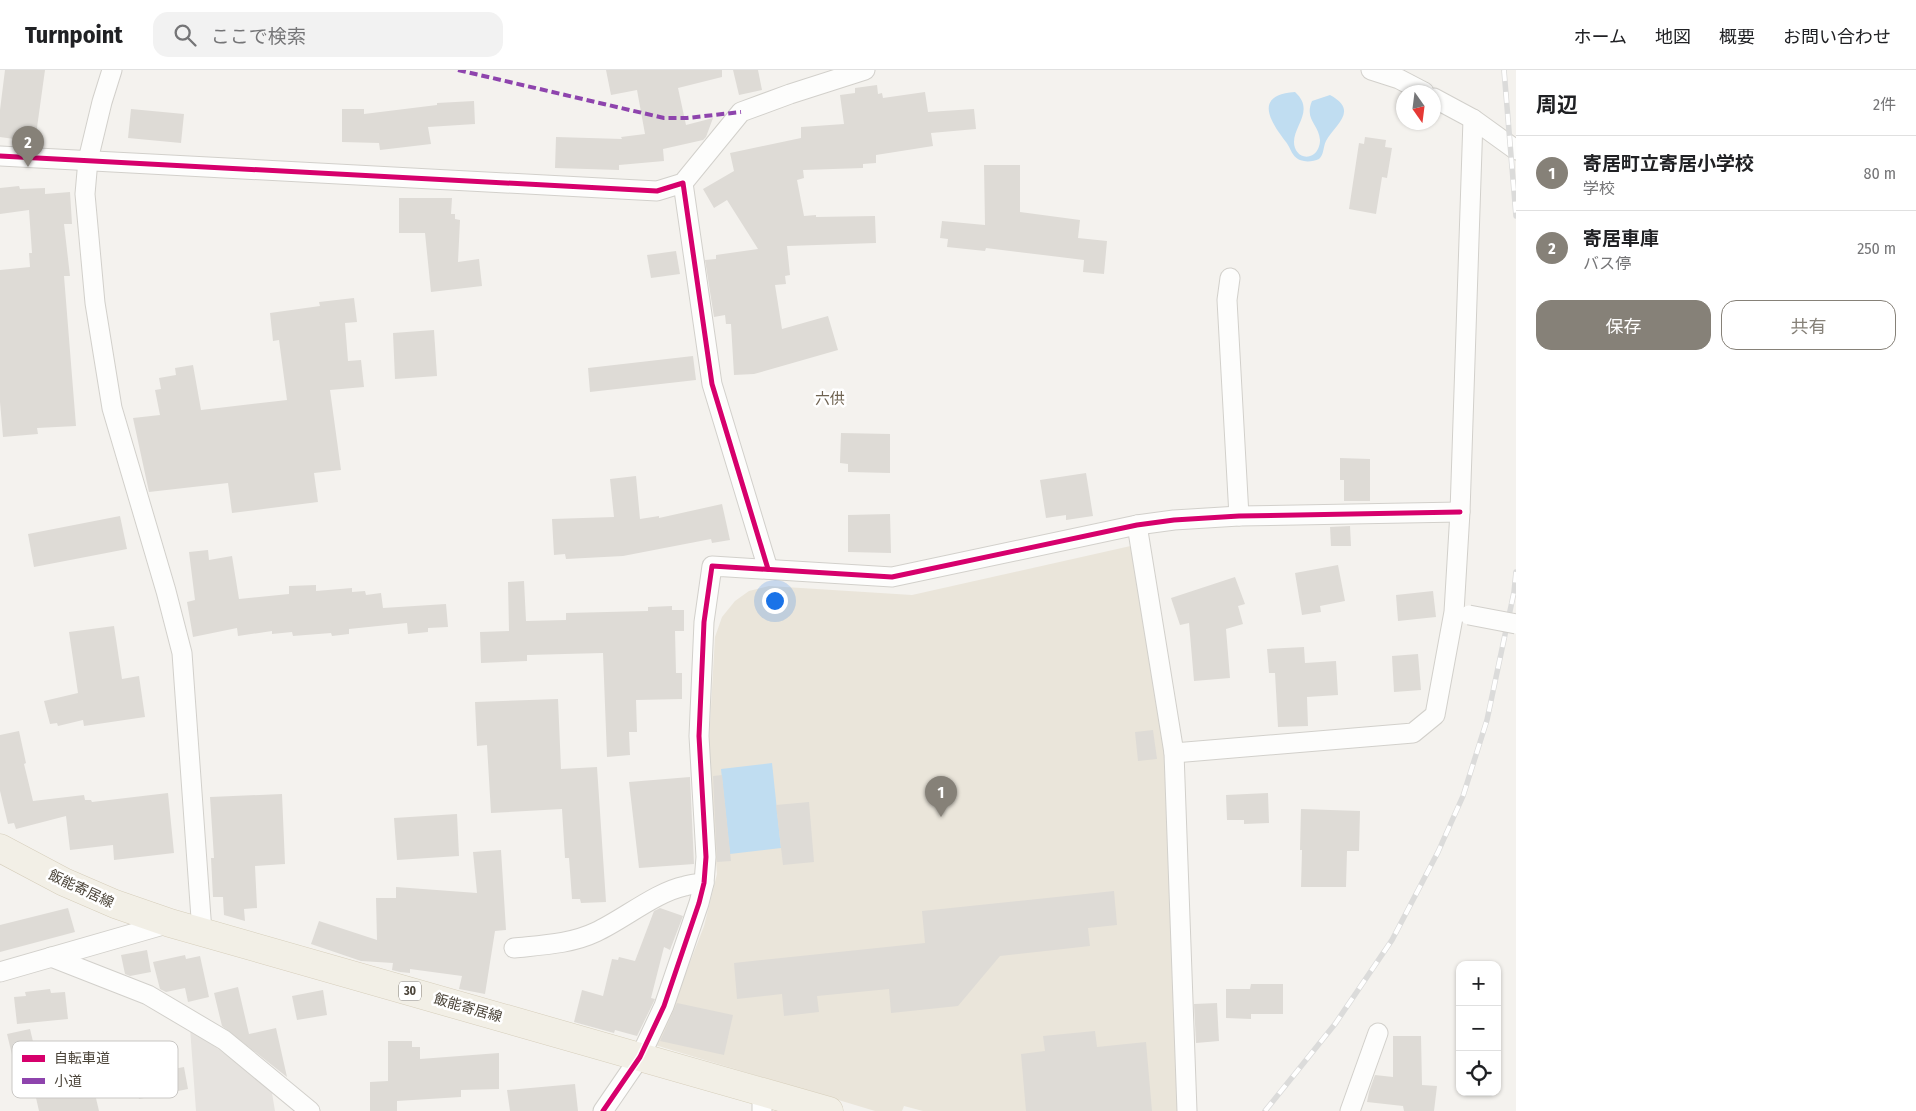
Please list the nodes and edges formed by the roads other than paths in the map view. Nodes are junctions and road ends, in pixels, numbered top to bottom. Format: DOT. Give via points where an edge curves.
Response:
graph roads {
  1 [pos="112,70"];
  2 [pos="866,70"];
  3 [pos="1371,70"];
  4 [pos="1411,85"];
  5 [pos="1441,102"];
  6 [pos="1473,119"];
  7 [pos="1516,150"];
  8 [pos="0,156"];
  9 [pos="88,160"];
  10 [pos="683,183"];
  11 [pos="1230,278"];
  12 [pos="1460,512"];
  13 [pos="1239,516"];
  14 [pos="1137,525"];
  15 [pos="768,569"];
  16 [pos="1462,614"];
  17 [pos="1516,624"];
  18 [pos="1174,753"];
  19 [pos="0,848"];
  20 [pos="704,883"];
  21 [pos="170,923"];
  22 [pos="202,932"];
  23 [pos="514,948"];
  24 [pos="51,957"];
  25 [pos="0,972"];
  26 [pos="1378,1033"];
  27 [pos="640,1057"];
  28 [pos="762,1101"];
  29 [pos="310,1111"];
  30 [pos="603,1111"];
  31 [pos="829,1111"];
  32 [pos="1187,1111"];
  33 [pos="1350,1111"];
  1 -- 9 [label="street"];
  2 -- 10 [label="street" via="741,112"];
  3 -- 4 [label="street"];
  5 -- 6 [label="street"];
  6 -- 7 [label="street"];
  6 -- 12 [label="street"];
  8 -- 9 [label="street"];
  9 -- 10 [label="street" via="657,191"];
  9 -- 22 [label="street" via="85,194 95,303 112,408 182,653"];
  10 -- 15 [label="street" via="712,384"];
  11 -- 13 [label="street" via="1227,300"];
  12 -- 13 [label="street"];
  12 -- 16 [label="street"];
  13 -- 14 [label="street"];
  14 -- 15 [label="street" via="892,578"];
  14 -- 18 [label="street"];
  15 -- 20 [label="street" via="712,566 704,622 700,736 706,857"];
  16 -- 17 [label="street, bridge"];
  16 -- 18 [label="street" via="1435,715 1413,733"];
  18 -- 32 [label="street"];
  19 -- 21 [label="main road, 飯能寄居線 / 30" via="106,901"];
  20 -- 23 [label="street" via="667,892 582,937"];
  20 -- 27 [label="street" via="664,1006"];
  21 -- 22 [label="main road, 飯能寄居線 / 30"];
  21 -- 24 [label="street"];
  22 -- 27 [label="main road, 飯能寄居線 / 30"];
  24 -- 25 [label="street"];
  24 -- 29 [label="street" via="148,995 224,1040"];
  26 -- 33 [label="street"];
  27 -- 28 [label="main road, 飯能寄居線 / 30"];
  27 -- 30 [label="street"];
  28 -- 31 [label="main road, 飯能寄居線 / 30"];
}
